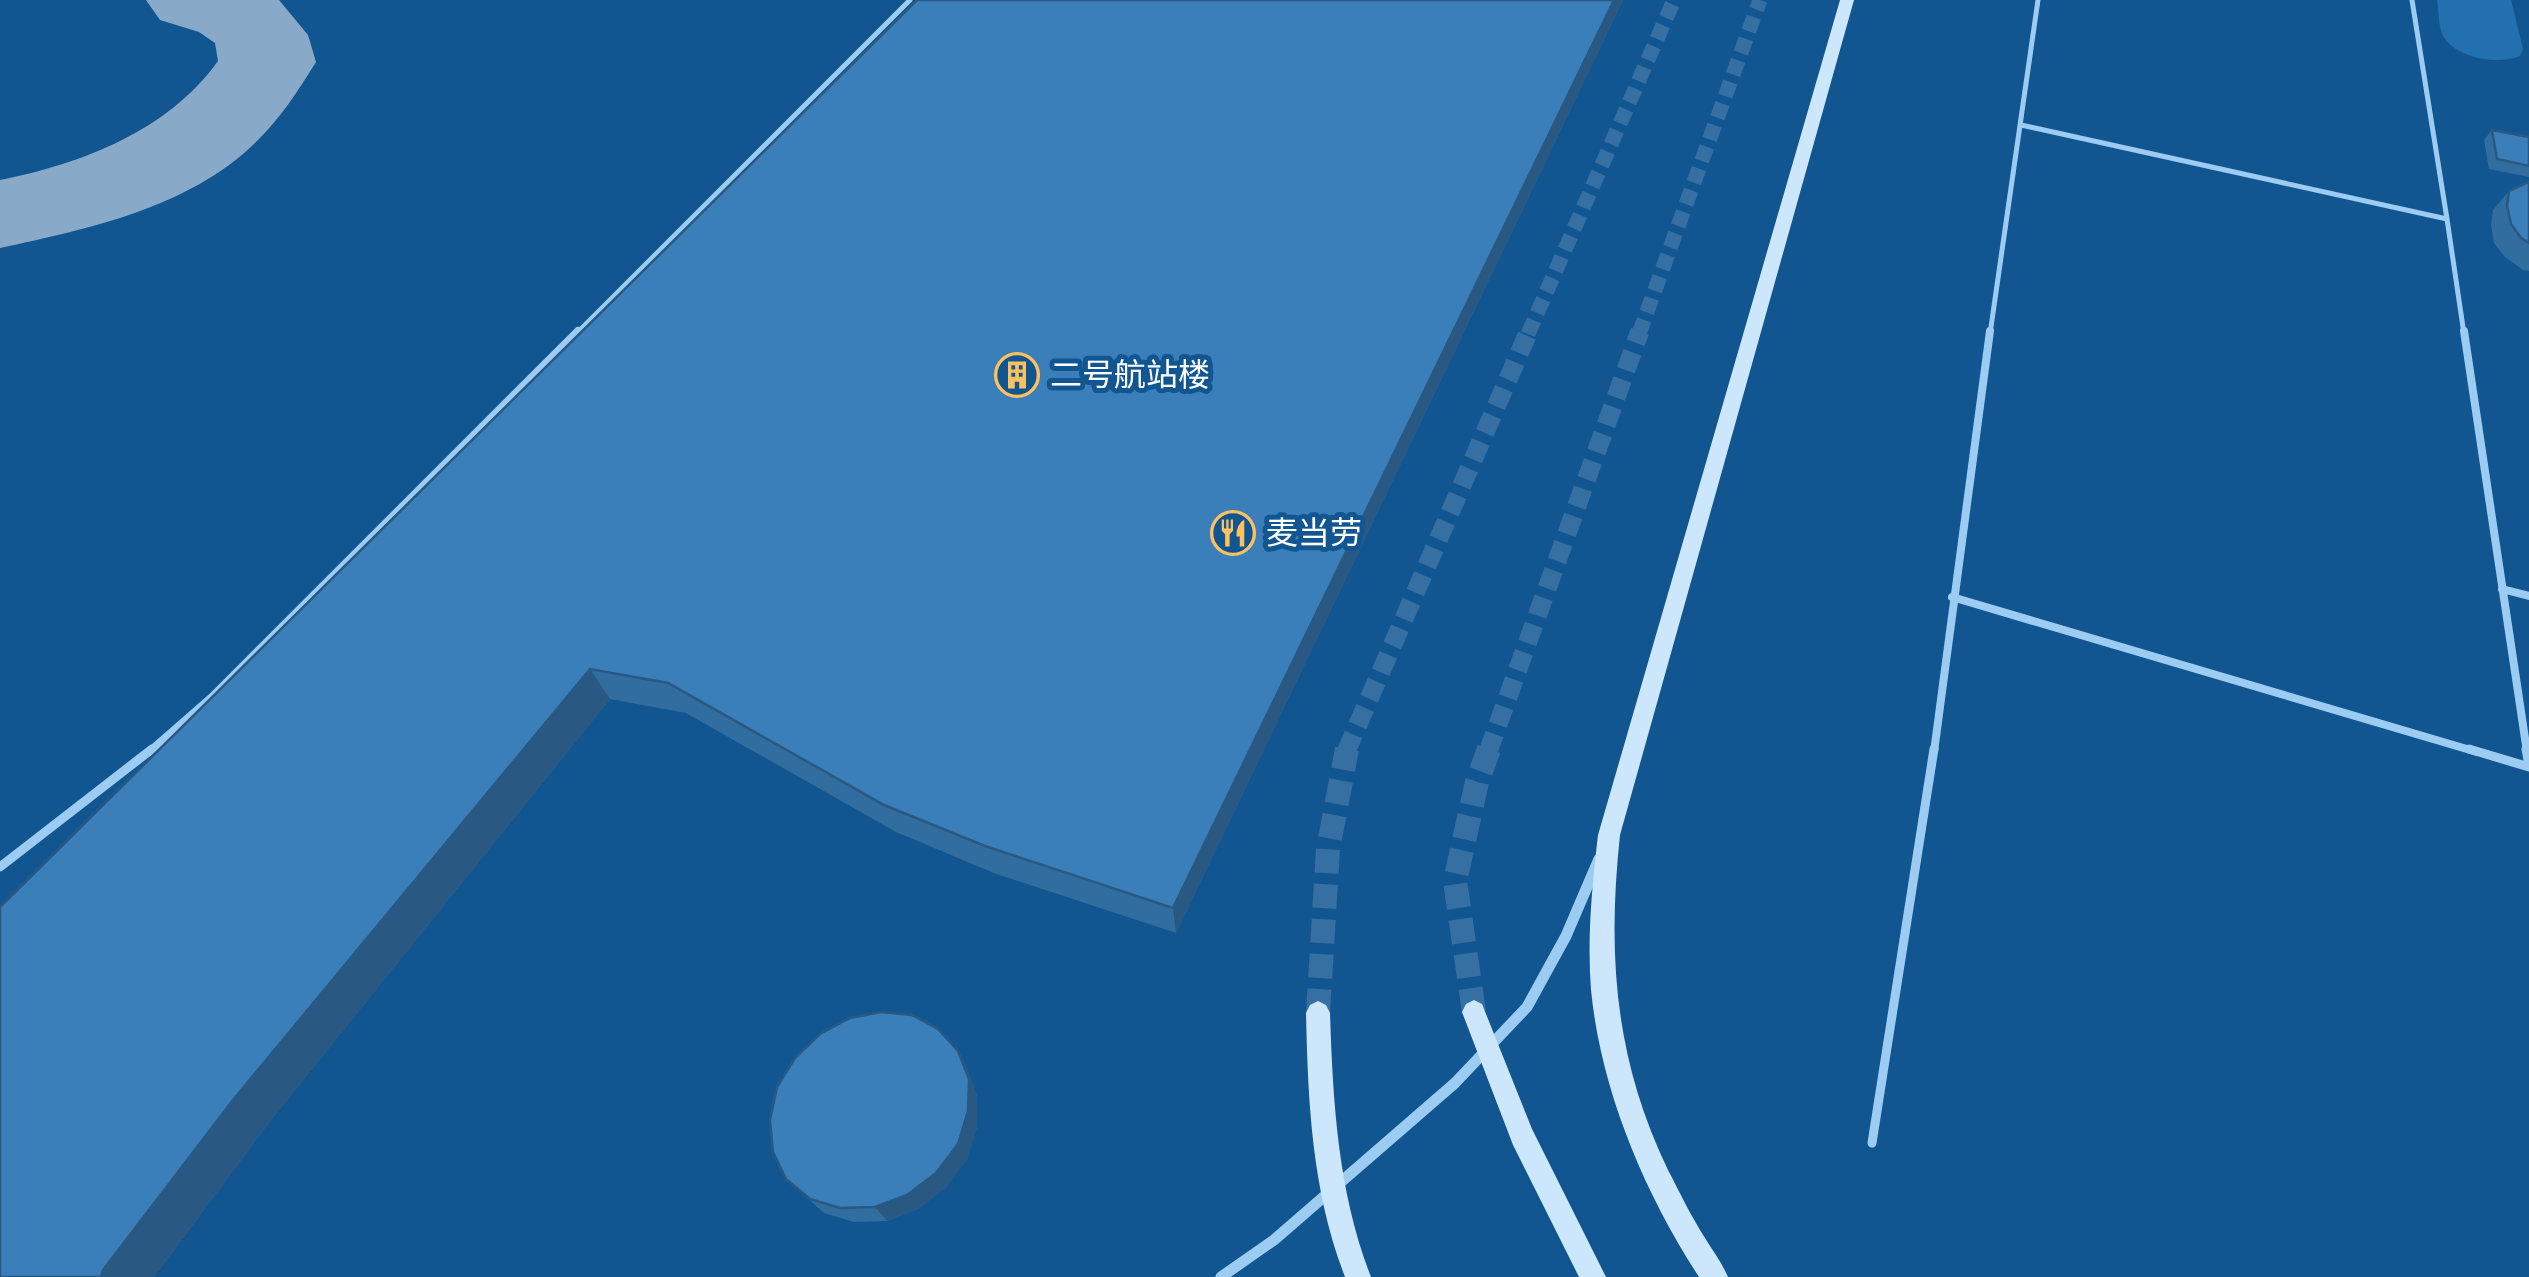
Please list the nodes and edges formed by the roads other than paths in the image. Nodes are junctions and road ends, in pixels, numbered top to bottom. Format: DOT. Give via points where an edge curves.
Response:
graph roads {
  1 [pos="910,0"];
  2 [pos="1848,0"];
  3 [pos="2038,0"];
  4 [pos="2412,0"];
  5 [pos="2021,126"];
  6 [pos="2447,218"];
  7 [pos="2502,589"];
  8 [pos="2529,596"];
  9 [pos="1952,598"];
  10 [pos="2529,767"];
  11 [pos="1609,835"];
  12 [pos="0,867"];
  13 [pos="1474,1012"];
  14 [pos="1318,1014"];
  15 [pos="1872,1143"];
  16 [pos="1220,1277"];
  17 [pos="1358,1277"];
  18 [pos="1593,1277"];
  19 [pos="1715,1277"];
  1 -- 12 [label="lane" via="212,697 114,782"];
  2 -- 11 [label="street"];
  3 -- 5 [label="lane"];
  4 -- 6 [label="lane"];
  5 -- 6 [label="lane"];
  5 -- 9 [label="lane"];
  6 -- 7 [label="lane"];
  7 -- 8 [label="lane"];
  7 -- 10 [label="lane"];
  9 -- 10 [label="lane"];
  9 -- 15 [label="lane"];
  11 -- 16 [label="street" via="1527,1008 1455,1083 1274,1240"];
  11 -- 19 [label="street" via="1604,991 1618,1062 1665,1187"];
  13 -- 18 [label="street" via="1522,1136"];
  14 -- 17 [label="street" via="1329,1169"];
}
